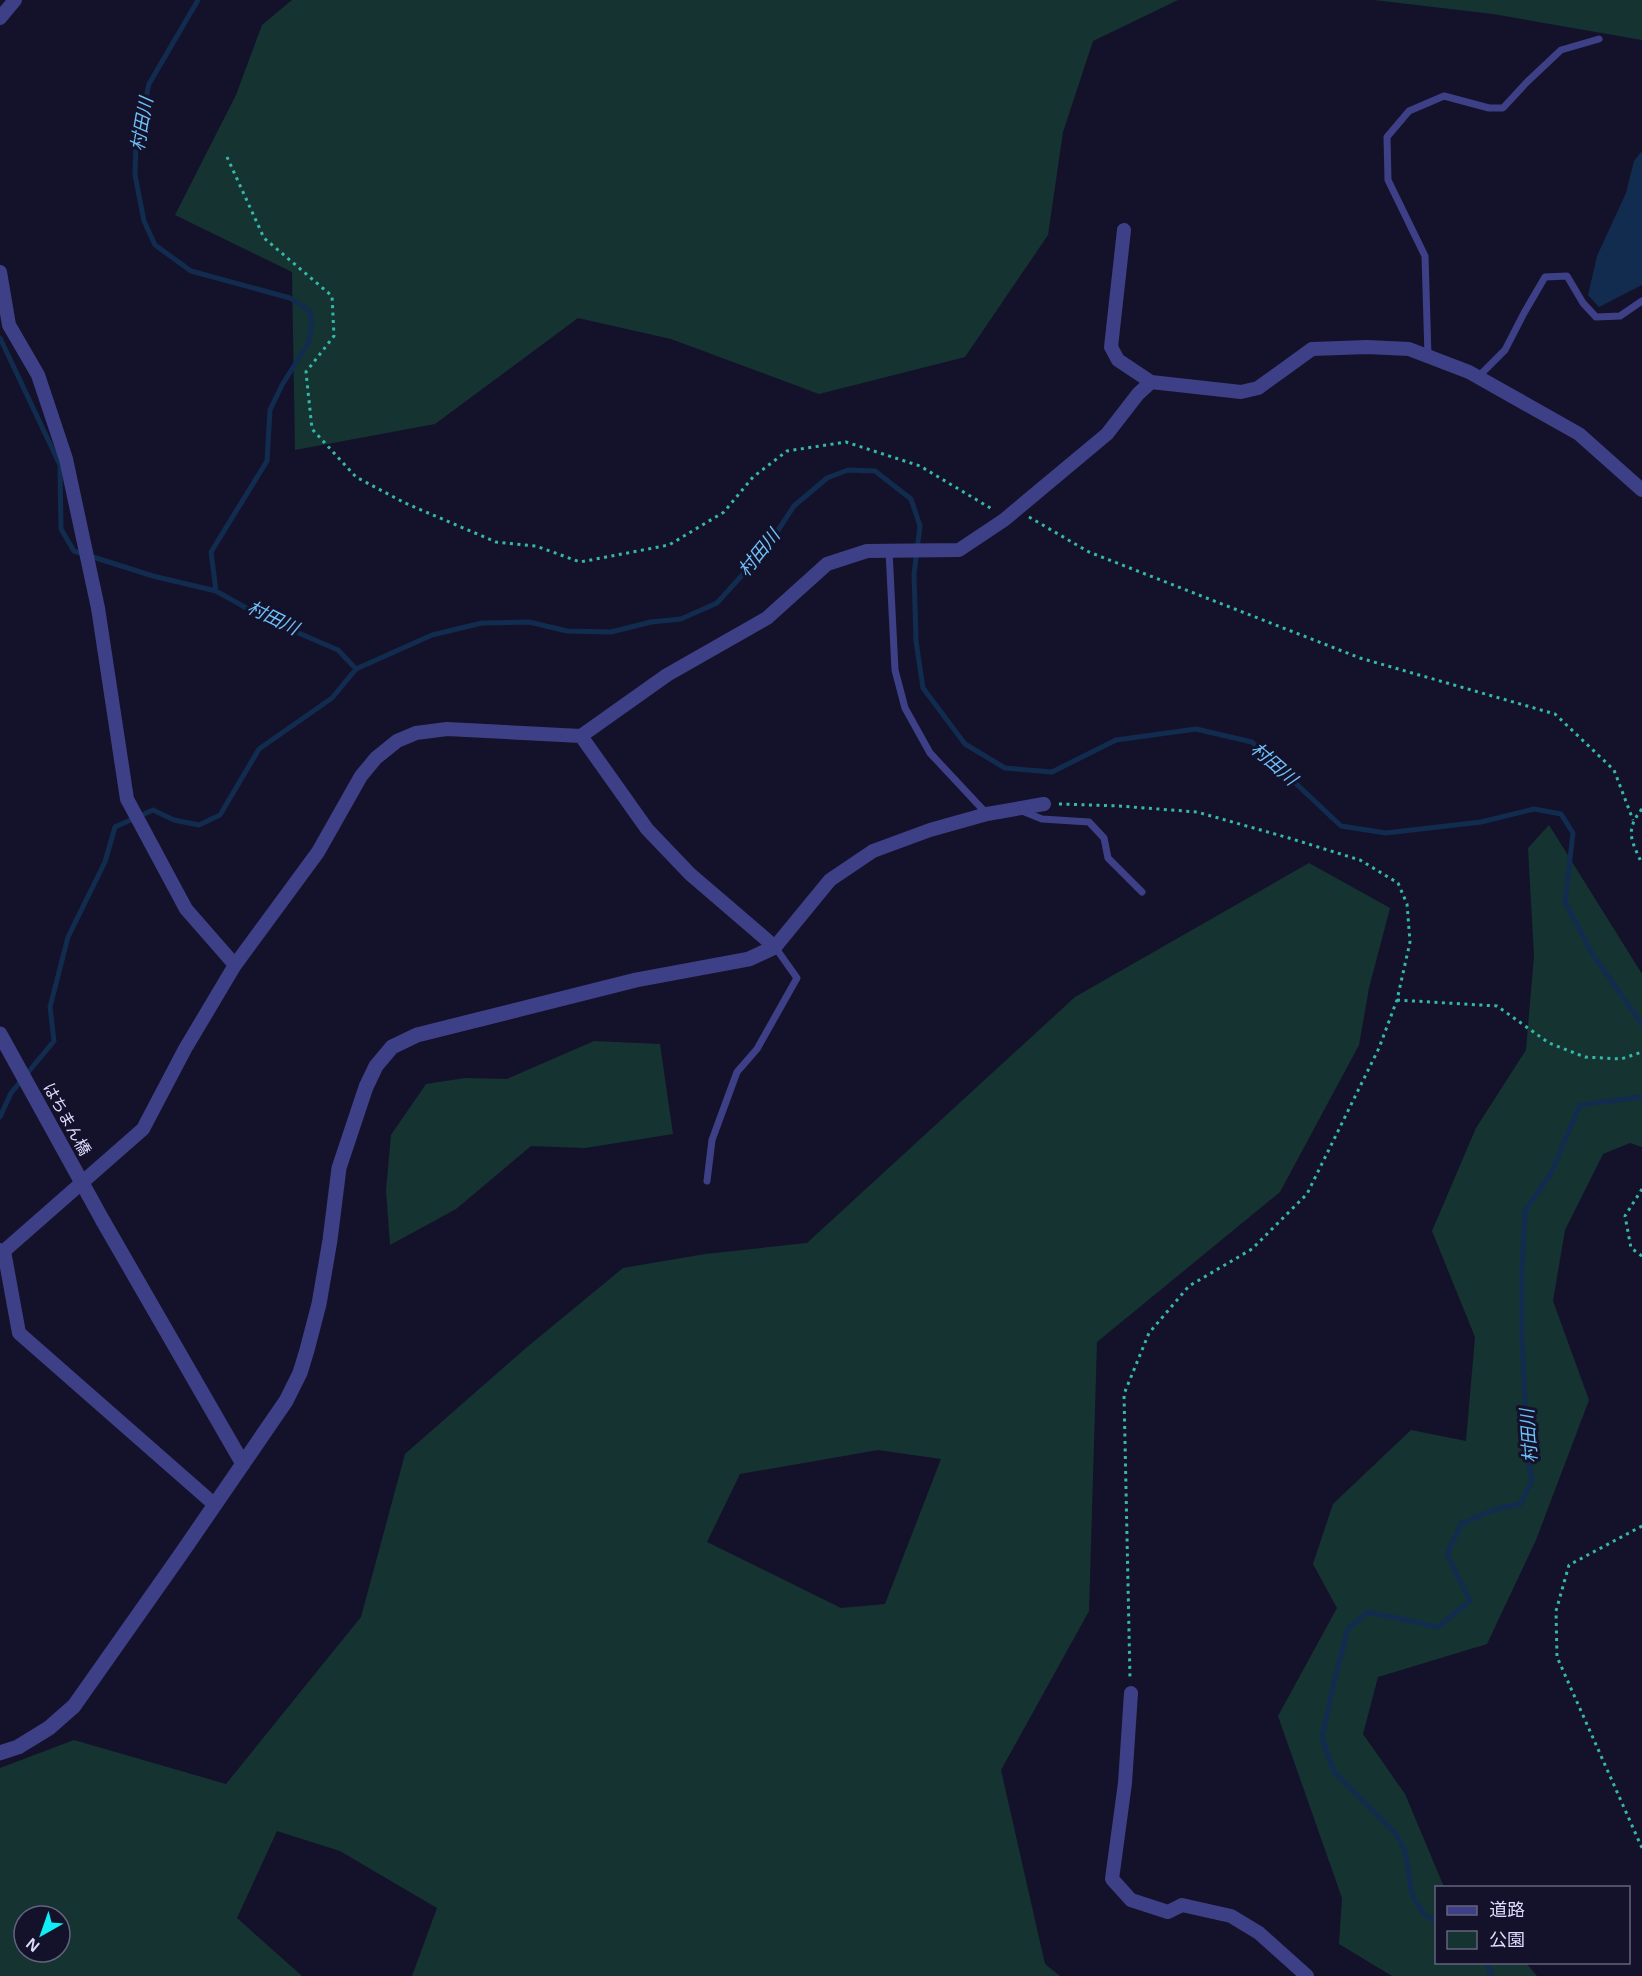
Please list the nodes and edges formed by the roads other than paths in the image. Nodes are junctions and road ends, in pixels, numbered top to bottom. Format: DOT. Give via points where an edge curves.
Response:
graph roads {
  1 [pos="15,0"];
  2 [pos="0,18"];
  3 [pos="1599,39"];
  4 [pos="1124,230"];
  5 [pos="0,272"];
  6 [pos="1642,301"];
  7 [pos="1428,356"];
  8 [pos="1478,377"];
  9 [pos="1151,382"];
  10 [pos="1642,490"];
  11 [pos="888,551"];
  12 [pos="580,736"];
  13 [pos="1044,804"];
  14 [pos="1017,809"];
  15 [pos="987,814"];
  16 [pos="1142,892"];
  17 [pos="775,947"];
  18 [pos="236,965"];
  19 [pos="0,1034"];
  20 [pos="707,1181"];
  21 [pos="2,1251"];
  22 [pos="243,1464"];
  23 [pos="215,1505"];
  24 [pos="1131,1693"];
  25 [pos="0,1753"];
  26 [pos="1307,1976"];
  1 -- 2 [label="street"];
  3 -- 7 [label="lane" via="1561,50 1503,108 1444,96 1409,111 1387,137 1388,180 1425,256"];
  4 -- 9 [label="street" via="1111,347 1118,360"];
  5 -- 18 [label="street" via="9,325 38,375 66,459 98,608 127,799 186,909"];
  6 -- 8 [label="lane" via="1620,316 1596,317 1567,276 1545,277 1505,350"];
  7 -- 8 [label="street"];
  7 -- 9 [label="street" via="1409,349 1312,350 1258,388 1241,392"];
  8 -- 10 [label="street" via="1579,434"];
  9 -- 11 [label="street" via="1107,434 1012,514 959,550"];
  11 -- 12 [label="street" via="867,551 827,564 767,618 667,675"];
  11 -- 15 [label="lane" via="895,670 905,708 930,753"];
  12 -- 17 [label="street" via="647,829 690,874"];
  12 -- 18 [label="street" via="447,729 416,733 396,741 361,776 318,852"];
  13 -- 14 [label="street"];
  14 -- 15 [label="street"];
  14 -- 16 [label="lane" via="1042,819 1089,822 1104,838 1108,858"];
  15 -- 17 [label="street" via="873,851 830,880"];
  17 -- 20 [label="lane" via="797,978 757,1049 737,1072 712,1140"];
  17 -- 22 [label="street" via="749,959 636,980 417,1035 392,1047 376,1066 366,1087 339,1168 319,1304 300,1373"];
  18 -- 21 [label="street" via="143,1129"];
  19 -- 22 [label="street, はちまん橋, bridge"];
  21 -- 23 [label="street" via="19,1333"];
  22 -- 23 [label="street"];
  23 -- 25 [label="street" via="74,1706 49,1728"];
  24 -- 26 [label="street" via="1125,1783 1112,1879 1131,1900 1168,1912 1182,1905 1231,1916 1259,1933"];
}
